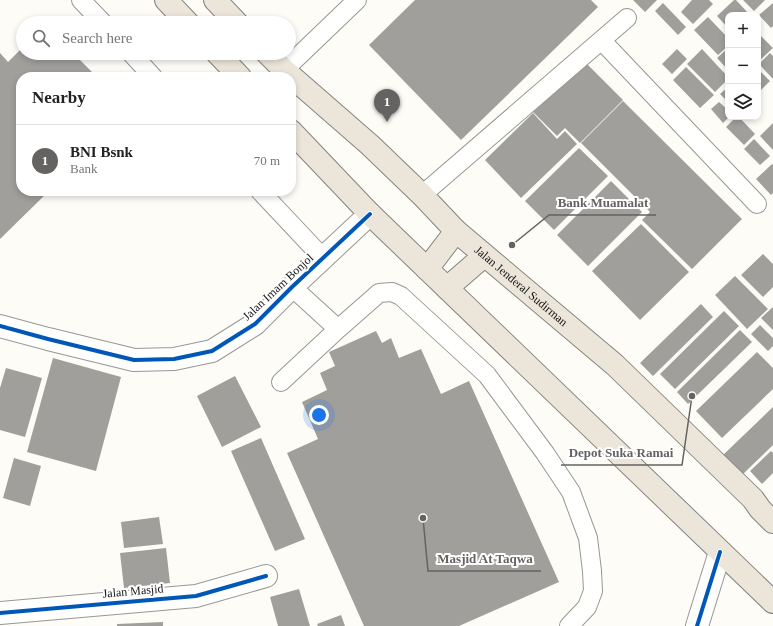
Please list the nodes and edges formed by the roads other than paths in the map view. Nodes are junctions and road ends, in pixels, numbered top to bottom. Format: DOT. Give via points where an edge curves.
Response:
graph roads {
  1 [pos="81,0"];
  2 [pos="166,0"];
  3 [pos="215,0"];
  4 [pos="357,0"];
  5 [pos="96,16"];
  6 [pos="181,16"];
  7 [pos="230,16"];
  8 [pos="627,18"];
  9 [pos="602,41"];
  10 [pos="296,58"];
  11 [pos="137,60"];
  12 [pos="224,60"];
  13 [pos="274,60"];
  14 [pos="294,60"];
  15 [pos="284,70"];
  16 [pos="148,72"];
  17 [pos="235,72"];
  18 [pos="286,72"];
  19 [pos="296,80"];
  20 [pos="296,136"];
  21 [pos="422,195"];
  22 [pos="265,196"];
  23 [pos="757,204"];
  24 [pos="370,214"];
  25 [pos="456,231"];
  26 [pos="484,256"];
  27 [pos="323,258"];
  28 [pos="427,269"];
  29 [pos="292,288"];
  30 [pos="447,288"];
  31 [pos="0,326"];
  32 [pos="338,330"];
  33 [pos="281,382"];
  34 [pos="773,522"];
  35 [pos="720,552"];
  36 [pos="266,576"];
  37 [pos="773,602"];
  38 [pos="0,613"];
  39 [pos="569,626"];
  40 [pos="697,626"];
  1 -- 5 [label="lane"];
  2 -- 6 [label="highway"];
  3 -- 7 [label="highway"];
  4 -- 10 [label="lane"];
  8 -- 9 [label="lane"];
  9 -- 21 [label="lane"];
  9 -- 23 [label="lane"];
  11 -- 16 [label="lane"];
  12 -- 17 [label="highway"];
  13 -- 15 [label="highway, Jalan Jenderal Sudirman"];
  14 -- 15 [label="lane"];
  15 -- 18 [label="highway, Jalan Jenderal Sudirman"];
  19 -- 21 [label="highway, Jalan Jenderal Sudirman" via="370,145"];
  20 -- 24 [label="highway"];
  21 -- 25 [label="highway, Jalan Jenderal Sudirman"];
  22 -- 27 [label="lane"];
  24 -- 27 [label="street, Jalan Imam Bonjol"];
  24 -- 28 [label="highway"];
  25 -- 26 [label="highway, Jalan Jenderal Sudirman"];
  25 -- 28 [label="highway"];
  26 -- 30 [label="highway"];
  26 -- 34 [label="highway, Jalan Jenderal Sudirman" via="615,365 753,499"];
  27 -- 29 [label="street, Jalan Imam Bonjol"];
  28 -- 30 [label="highway"];
  29 -- 31 [label="street, Jalan Imam Bonjol" via="255,324 218,347 174,359 134,360"];
  29 -- 32 [label="lane"];
  30 -- 35 [label="highway"];
  32 -- 33 [label="lane"];
  32 -- 39 [label="lane" via="379,293 392,292 401,296 487,375 571,492 588,538 592,591 587,607"];
  35 -- 37 [label="highway"];
  35 -- 40 [label="street"];
  36 -- 38 [label="street, Jalan Masjid" via="196,596"];
}
